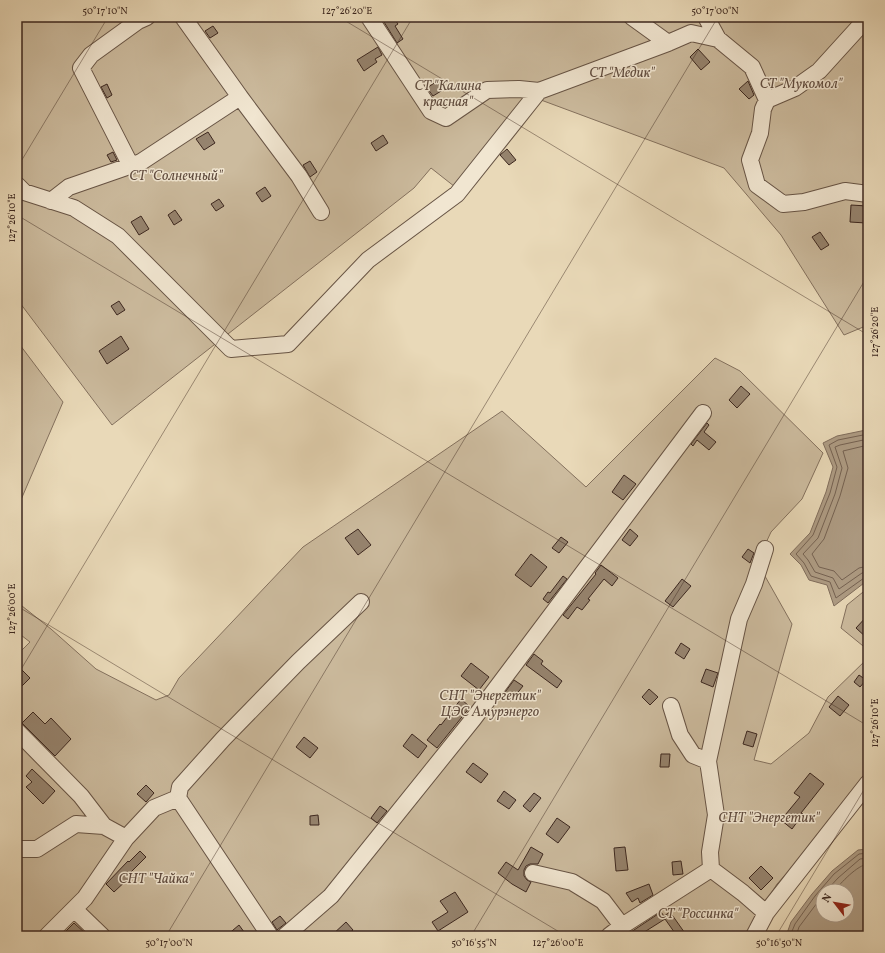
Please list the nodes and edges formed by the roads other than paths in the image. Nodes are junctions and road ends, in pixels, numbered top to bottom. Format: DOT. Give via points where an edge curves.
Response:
graph roads {
  1 [pos="147,17"];
  2 [pos="183,17"];
  3 [pos="369,17"];
  4 [pos="632,17"];
  5 [pos="706,17"];
  6 [pos="868,17"];
  7 [pos="718,39"];
  8 [pos="668,43"];
  9 [pos="539,91"];
  10 [pos="240,97"];
  11 [pos="767,100"];
  12 [pos="131,166"];
  13 [pos="17,186"];
  14 [pos="868,194"];
  15 [pos="51,201"];
  16 [pos="320,212"];
  17 [pos="703,413"];
  18 [pos="765,550"];
  19 [pos="361,602"];
  20 [pos="672,706"];
  21 [pos="17,731"];
  22 [pos="708,761"];
  23 [pos="868,783"];
  24 [pos="178,798"];
  25 [pos="104,826"];
  26 [pos="126,838"];
  27 [pos="17,849"];
  28 [pos="711,869"];
  29 [pos="534,873"];
  30 [pos="74,909"];
  31 [pos="766,913"];
  32 [pos="622,926"];
  33 [pos="47,936"];
  34 [pos="102,936"];
  35 [pos="270,936"];
  36 [pos="285,936"];
  37 [pos="609,936"];
  38 [pos="754,936"];
  1 -- 12 [label="street" via="91,55 81,68"];
  2 -- 10 [label="street"];
  3 -- 9 [label="street" via="431,111 446,118 487,90"];
  4 -- 8 [label="street"];
  5 -- 7 [label="street"];
  6 -- 11 [label="street" via="820,71 795,88"];
  7 -- 8 [label="street" via="690,33"];
  7 -- 11 [label="street" via="752,67"];
  8 -- 9 [label="street"];
  9 -- 15 [label="street" via="458,194 368,260 288,344 231,349 118,236 74,208"];
  10 -- 12 [label="street"];
  10 -- 16 [label="street" via="299,176"];
  11 -- 14 [label="street" via="763,109 760,133 750,160 757,185 783,204 804,202 846,191"];
  12 -- 15 [label="street" via="69,187"];
  13 -- 15 [label="street" via="24,192"];
  17 -- 36 [label="street" via="474,718 331,896"];
  18 -- 22 [label="street" via="740,619"];
  19 -- 24 [label="street" via="223,739 180,786"];
  20 -- 22 [label="street" via="680,735 693,755"];
  21 -- 25 [label="street" via="81,796"];
  22 -- 28 [label="street" via="716,815 710,852"];
  23 -- 31 [label="street"];
  24 -- 26 [label="street" via="154,808"];
  24 -- 35 [label="street"];
  25 -- 26 [label="street"];
  25 -- 27 [label="street" via="76,824 36,849"];
  26 -- 30 [label="street" via="85,898"];
  28 -- 31 [label="street" via="743,892"];
  28 -- 32 [label="street"];
  29 -- 32 [label="street" via="572,882 604,901"];
  30 -- 33 [label="street"];
  30 -- 34 [label="street"];
  31 -- 38 [label="street"];
  32 -- 37 [label="street"];
}
